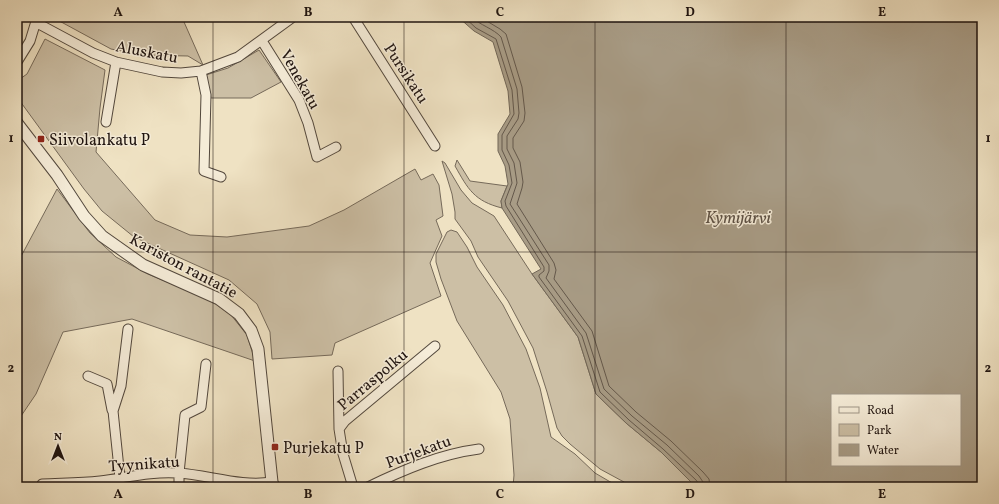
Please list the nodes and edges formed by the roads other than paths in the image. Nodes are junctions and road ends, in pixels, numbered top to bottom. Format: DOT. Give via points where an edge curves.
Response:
graph roads {
  1 [pos="293,17"];
  2 [pos="353,17"];
  3 [pos="37,20"];
  4 [pos="262,41"];
  5 [pos="20,53"];
  6 [pos="17,62"];
  7 [pos="116,62"];
  8 [pos="201,71"];
  9 [pos="106,122"];
  10 [pos="17,123"];
  11 [pos="435,146"];
  12 [pos="336,147"];
  13 [pos="221,177"];
  14 [pos="128,329"];
  15 [pos="435,346"];
  16 [pos="206,364"];
  17 [pos="338,371"];
  18 [pos="88,376"];
  19 [pos="113,411"];
  20 [pos="339,429"];
  21 [pos="479,449"];
  22 [pos="178,473"];
  23 [pos="120,478"];
  24 [pos="42,484"];
  25 [pos="99,484"];
  26 [pos="273,485"];
  27 [pos="179,487"];
  28 [pos="353,487"];
  29 [pos="368,487"];
  1 -- 4 [label="street, Aluskatu"];
  2 -- 11 [label="street, Pursikatu"];
  3 -- 5 [label="street" via="30,41"];
  3 -- 7 [label="street, Aluskatu" via="93,53"];
  4 -- 8 [label="street, Aluskatu" via="238,57"];
  4 -- 12 [label="street, Venekatu" via="299,100 317,157"];
  5 -- 6 [label="street"];
  7 -- 8 [label="street, Aluskatu" via="162,72"];
  7 -- 9 [label="street"];
  8 -- 13 [label="street" via="206,95 204,171"];
  10 -- 26 [label="street, Kariston rantatie" via="57,175 84,216 102,236 143,265 219,299 239,314 251,330 258,349"];
  14 -- 19 [label="street" via="122,386"];
  15 -- 20 [label="street, Parraspolku" via="345,421"];
  16 -- 22 [label="street" via="201,407 185,416"];
  17 -- 20 [label="street"];
  18 -- 19 [label="street" via="107,384"];
  19 -- 23 [label="street"];
  20 -- 28 [label="street, Parraspolku"];
  21 -- 29 [label="street, Purjekatu" via="460,451 401,471"];
  22 -- 23 [label="street, Tyynikatu"];
  22 -- 26 [label="street, Tyynikatu"];
  22 -- 27 [label="street"];
  23 -- 25 [label="street, Tyynikatu"];
  24 -- 25 [label="street, Tyynikatu"];
}
